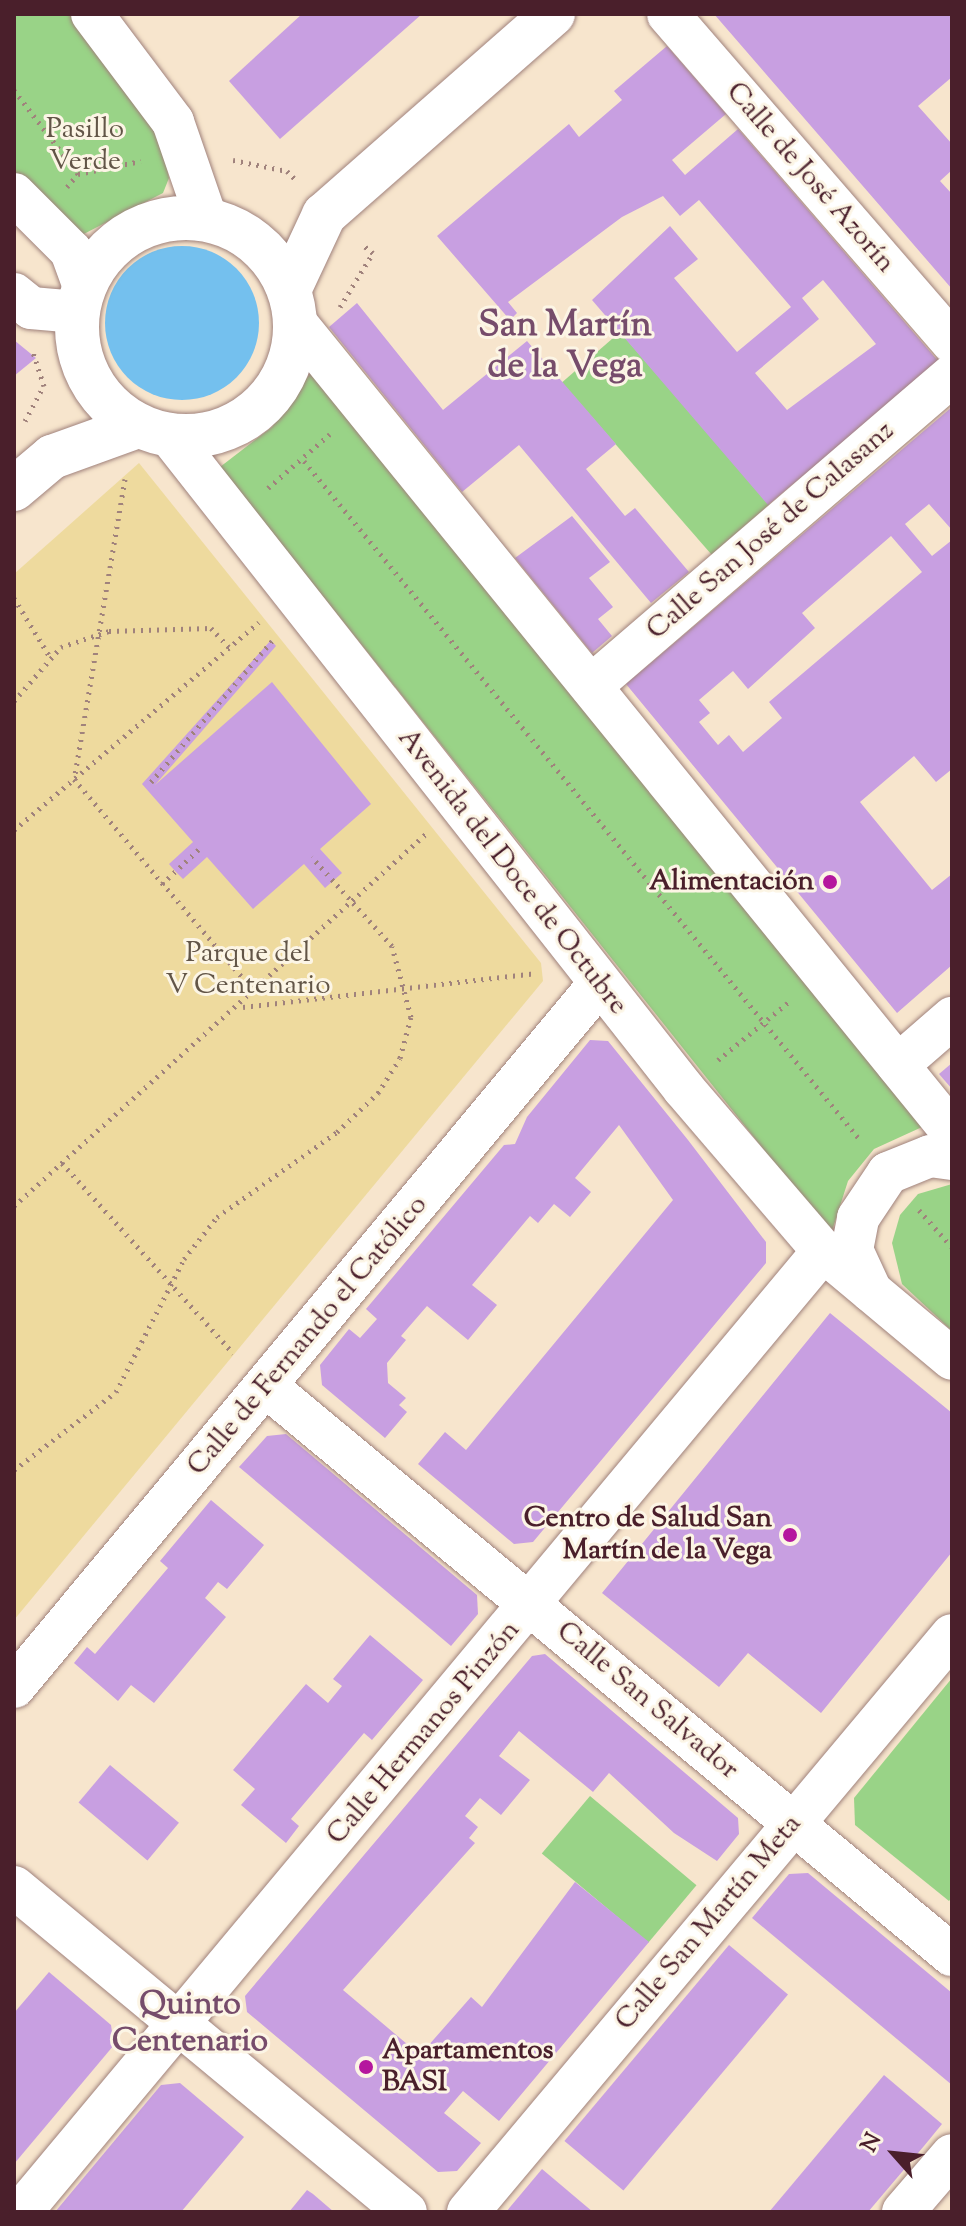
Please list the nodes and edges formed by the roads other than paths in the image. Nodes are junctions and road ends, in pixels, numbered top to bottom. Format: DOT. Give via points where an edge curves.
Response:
graph roads {
  1 [pos="92,14"];
  2 [pos="553,14"];
  3 [pos="668,14"];
  4 [pos="25,208"];
  5 [pos="324,215"];
  6 [pos="222,224"];
  7 [pos="14,294"];
  8 [pos="81,299"];
  9 [pos="293,306"];
  10 [pos="952,342"];
  11 [pos="952,375"];
  12 [pos="89,379"];
  13 [pos="145,441"];
  14 [pos="52,457"];
  15 [pos="14,489"];
  16 [pos="591,686"];
  17 [pos="599,984"];
  18 [pos="952,1018"];
  19 [pos="898,1065"];
  20 [pos="952,1132"];
  21 [pos="952,1159"];
  22 [pos="823,1251"];
  23 [pos="872,1292"];
  24 [pos="952,1359"];
  25 [pos="267,1387"];
  26 [pos="533,1605"];
  27 [pos="952,1635"];
  28 [pos="14,1687"];
  29 [pos="793,1822"];
  30 [pos="14,1887"];
  31 [pos="952,1955"];
  32 [pos="182,2020"];
  33 [pos="952,2155"];
  34 [pos="21,2212"];
  35 [pos="406,2212"];
  36 [pos="468,2212"];
  37 [pos="903,2212"];
  1 -- 6 [label="street" via="187,152"];
  2 -- 5 [label="street"];
  3 -- 10 [label="street, Calle de José Azorín"];
  4 -- 8 [label="street" via="71,251"];
  5 -- 6 [label="street"];
  5 -- 9 [label="street"];
  6 -- 8 [label="street" via="169,218 134,230 104,254"];
  6 -- 9 [label="street" via="269,254"];
  7 -- 8 [label="street" via="31,308"];
  8 -- 12 [label="street"];
  9 -- 13 [label="street" via="293,355 259,409 202,436"];
  9 -- 16 [label="street"];
  11 -- 16 [label="street, Calle San José de Calasanz"];
  12 -- 13 [label="street"];
  12 -- 14 [label="street"];
  13 -- 14 [label="street"];
  13 -- 17 [label="street, Avenida del Doce de Octubre" via="293,593"];
  14 -- 15 [label="street"];
  16 -- 19 [label="street"];
  17 -- 22 [label="street, Avenida del Doce de Octubre"];
  17 -- 25 [label="street, Calle de Fernando el Católico"];
  18 -- 19 [label="street"];
  19 -- 20 [label="street"];
  21 -- 23 [label="street, Avenida del Doce de Octubre" via="930,1156 888,1173 858,1218 852,1250"];
  22 -- 23 [label="street, Avenida del Doce de Octubre"];
  22 -- 26 [label="street, Calle Hermanos Pinzón"];
  23 -- 24 [label="street, Avenida del Doce de Octubre"];
  25 -- 26 [label="street, Calle San Salvador"];
  25 -- 28 [label="street, Calle de Fernando el Católico"];
  26 -- 29 [label="street, Calle San Salvador"];
  26 -- 32 [label="street, Calle Hermanos Pinzón"];
  27 -- 29 [label="street, Calle San Martín Meta"];
  29 -- 31 [label="street, Calle San Salvador"];
  29 -- 36 [label="street, Calle San Martín Meta"];
  30 -- 32 [label="street"];
  32 -- 34 [label="street, Calle Hermanos Pinzón"];
  32 -- 35 [label="street"];
  33 -- 37 [label="street"];
}
